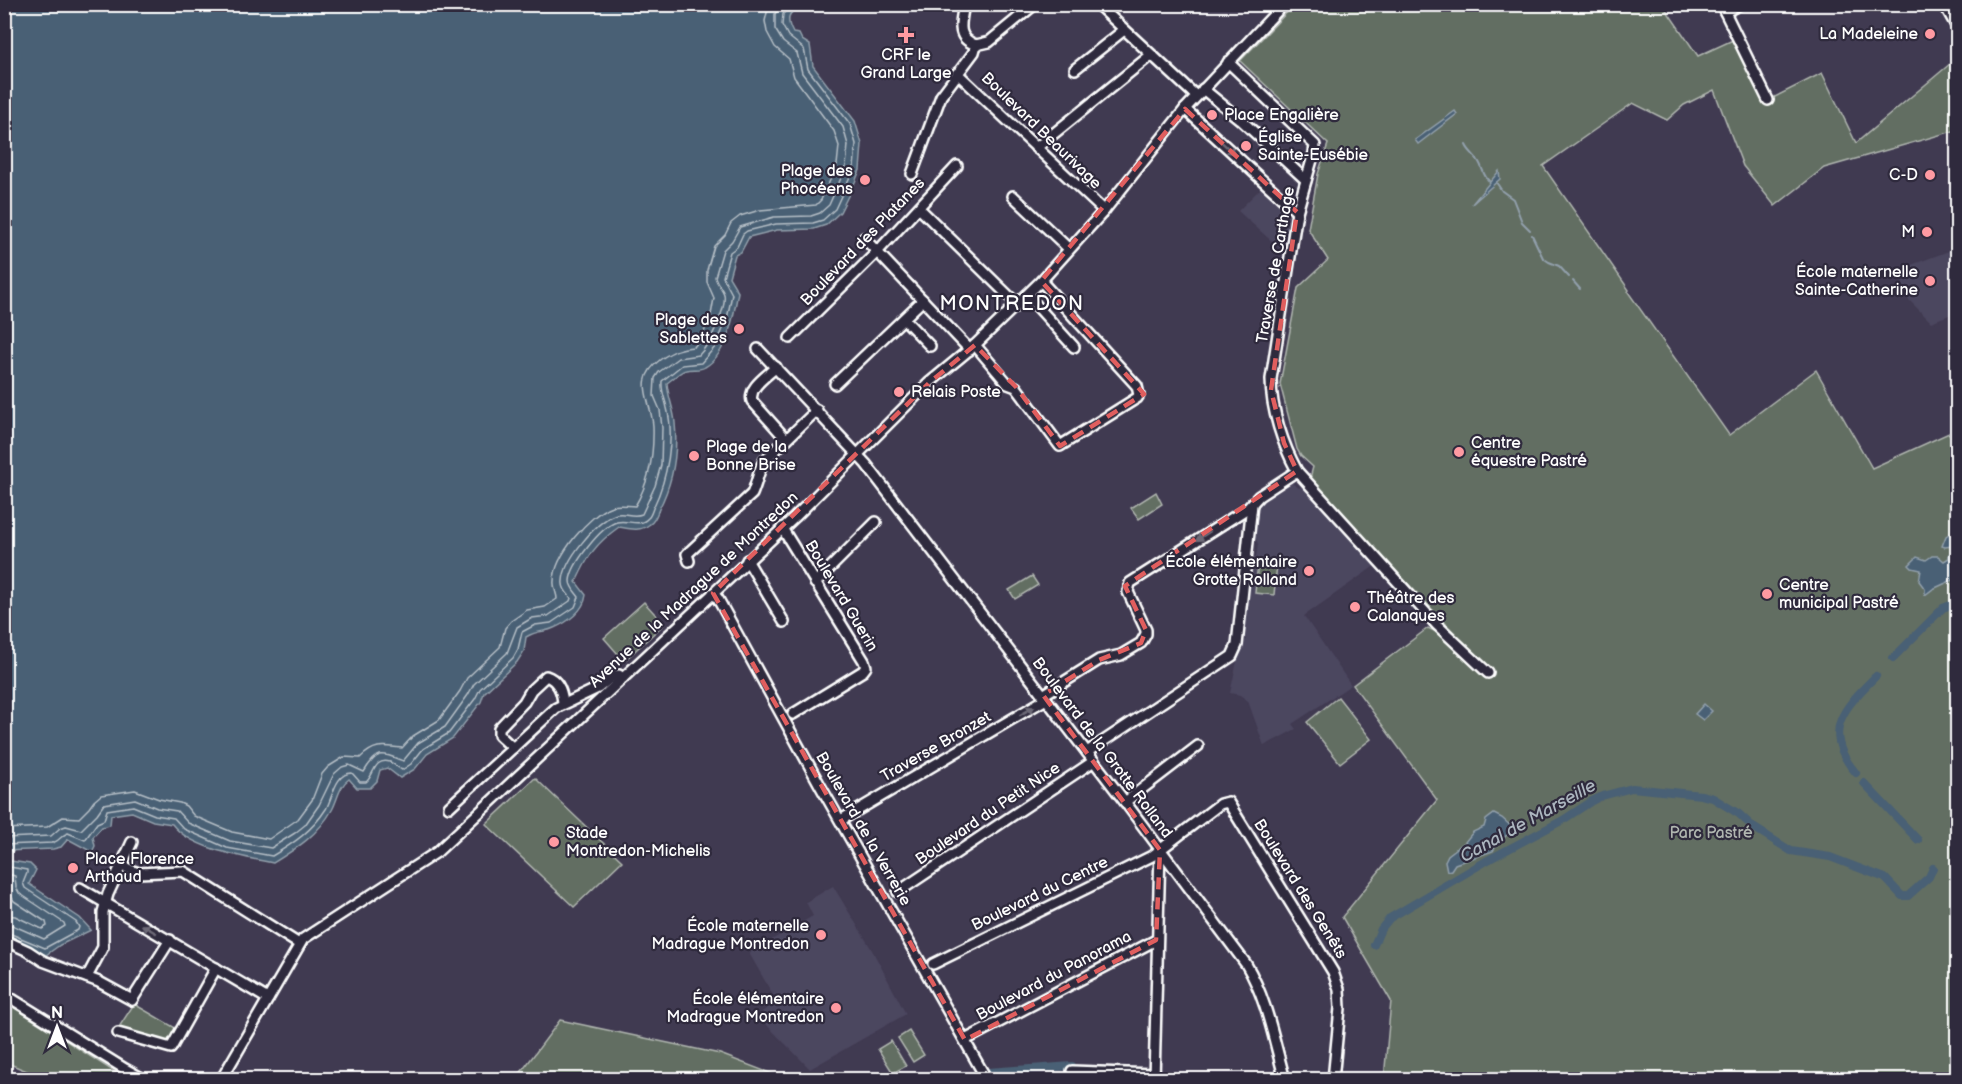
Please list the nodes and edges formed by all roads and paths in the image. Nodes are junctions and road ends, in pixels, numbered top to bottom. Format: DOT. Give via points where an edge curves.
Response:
graph roads {
  1 [pos="964,4"];
  2 [pos="1035,4"];
  3 [pos="1097,4"];
  4 [pos="1284,4"];
  5 [pos="1740,4"];
  6 [pos="1944,4"];
  7 [pos="1956,4"];
  8 [pos="1723,8"];
  9 [pos="1949,14"];
  10 [pos="1958,29"];
  11 [pos="1124,30"];
  12 [pos="976,45"];
  13 [pos="1151,55"];
  14 [pos="1228,62"];
  15 [pos="1075,69"];
  16 [pos="957,73"];
  17 [pos="1200,93"];
  18 [pos="1768,100"];
  19 [pos="1185,109"];
  20 [pos="1036,148"];
  21 [pos="957,166"];
  22 [pos="912,174"];
  23 [pos="1306,180"];
  24 [pos="1013,196"];
  25 [pos="922,211"];
  26 [pos="1104,211"];
  27 [pos="1297,212"];
  28 [pos="864,238"];
  29 [pos="1070,249"];
  30 [pos="878,251"];
  31 [pos="1041,280"];
  32 [pos="1027,296"];
  33 [pos="924,300"];
  34 [pos="1018,305"];
  35 [pos="904,319"];
  36 [pos="790,338"];
  37 [pos="930,346"];
  38 [pos="1074,347"];
  39 [pos="972,348"];
  40 [pos="758,349"];
  41 [pos="776,367"];
  42 [pos="835,384"];
  43 [pos="817,410"];
  44 [pos="786,439"];
  45 [pos="858,454"];
  46 [pos="1297,471"];
  47 [pos="1252,504"];
  48 [pos="876,522"];
  49 [pos="782,528"];
  50 [pos="747,560"];
  51 [pos="689,561"];
  52 [pos="815,583"];
  53 [pos="713,593"];
  54 [pos="784,622"];
  55 [pos="1488,673"];
  56 [pos="623,678"];
  57 [pos="1045,697"];
  58 [pos="564,703"];
  59 [pos="793,714"];
  60 [pos="1198,746"];
  61 [pos="513,748"];
  62 [pos="1087,752"];
  63 [pos="1094,761"];
  64 [pos="1125,802"];
  65 [pos="449,807"];
  66 [pos="841,820"];
  67 [pos="132,842"];
  68 [pos="1160,850"];
  69 [pos="122,866"];
  70 [pos="80,888"];
  71 [pos="898,892"];
  72 [pos="105,903"];
  73 [pos="4,940"];
  74 [pos="170,940"];
  75 [pos="1156,940"];
  76 [pos="299,944"];
  77 [pos="933,964"];
  78 [pos="216,968"];
  79 [pos="87,977"];
  80 [pos="4,994"];
  81 [pos="268,999"];
  82 [pos="118,1033"];
  83 [pos="965,1040"];
  84 [pos="1072,1071"];
  85 [pos="1154,1077"];
  86 [pos="145,1080"];
  87 [pos="221,1080"];
  88 [pos="987,1080"];
  89 [pos="1285,1080"];
  90 [pos="1333,1080"];
  1 -- 12 [label="street" via="962,35"];
  2 -- 12 [label="street" via="989,42"];
  3 -- 11 [label="street"];
  4 -- 14 [label="street"];
  5 -- 8 [label="street"];
  6 -- 9 [label="street"];
  7 -- 9 [label="street"];
  8 -- 18 [label="street"];
  9 -- 10 [label="street"];
  11 -- 13 [label="street"];
  11 -- 15 [label="street"];
  12 -- 16 [label="street"];
  13 -- 17 [label="street"];
  13 -- 20 [label="street"];
  14 -- 17 [label="street"];
  14 -- 23 [label="street, Traverse de Carthage" via="1315,145"];
  16 -- 20 [label="street, Boulevard Beaurivage"];
  16 -- 22 [label="street" via="941,96"];
  17 -- 19 [label="street"];
  17 -- 23 [label="street" via="1241,120"];
  19 -- 26 [label="street, Avenue de la Madrague de Montredon"];
  19 -- 27 [label="street, one-way"];
  20 -- 26 [label="street, Boulevard Beaurivage"];
  21 -- 30 [label="street, Boulevard des Platanes"];
  23 -- 27 [label="street, Traverse de Carthage"];
  24 -- 29 [label="street"];
  25 -- 34 [label="street"];
  26 -- 29 [label="street, Avenue de la Madrague de Montredon"];
  27 -- 46 [label="street, Traverse de Carthage" via="1271,380 1284,443"];
  28 -- 30 [label="street"];
  29 -- 31 [label="street, Avenue de la Madrague de Montredon"];
  30 -- 33 [label="street"];
  30 -- 36 [label="street, Boulevard des Platanes"];
  31 -- 32 [label="street, Avenue de la Madrague de Montredon"];
  31 -- 39 [label="street" via="1137,386 1137,398 1060,446 1016,387 1008,384"];
  32 -- 34 [label="street, Avenue de la Madrague de Montredon"];
  32 -- 38 [label="street"];
  33 -- 35 [label="street"];
  33 -- 39 [label="street"];
  34 -- 39 [label="street, Avenue de la Madrague de Montredon"];
  35 -- 37 [label="street"];
  35 -- 42 [label="street"];
  39 -- 45 [label="street, Avenue de la Madrague de Montredon" via="928,383"];
  40 -- 41 [label="street, Boulevard de la Grotte Rolland"];
  41 -- 43 [label="street, Boulevard de la Grotte Rolland"];
  41 -- 44 [label="street" via="752,390 750,397"];
  43 -- 44 [label="street"];
  43 -- 45 [label="street, Boulevard de la Grotte Rolland"];
  44 -- 51 [label="street" via="764,461 752,494 687,554"];
  45 -- 49 [label="street, Avenue de la Madrague de Montredon"];
  45 -- 57 [label="street, Boulevard de la Grotte Rolland"];
  46 -- 47 [label="street"];
  46 -- 55 [label="street, Traverse de Carthage" via="1437,625"];
  47 -- 57 [label="street, one-way" via="1130,583 1128,592 1146,630 1141,643 1121,655 1099,660"];
  47 -- 62 [label="street" via="1237,645 1232,656"];
  48 -- 52 [label="street"];
  49 -- 50 [label="street, Avenue de la Madrague de Montredon"];
  49 -- 52 [label="street, Boulevard Guerin"];
  50 -- 53 [label="street, Avenue de la Madrague de Montredon"];
  50 -- 54 [label="street"];
  52 -- 59 [label="street, Boulevard Guerin" via="866,667"];
  53 -- 56 [label="street, Avenue de la Madrague de Montredon"];
  53 -- 66 [label="street, Boulevard de la Verrerie"];
  56 -- 58 [label="street" via="614,675 598,688"];
  56 -- 76 [label="street, Avenue de la Madrague de Montredon" via="434,855"];
  57 -- 62 [label="street, Boulevard de la Grotte Rolland"];
  66 -- 57 [label="street, Traverse Bronzet, one-way"];
  58 -- 61 [label="street"];
  58 -- 61 [label="street" via="560,686 546,676 499,728 499,735"];
  60 -- 64 [label="street"];
  61 -- 65 [label="street"];
  62 -- 63 [label="street, Boulevard de la Grotte Rolland"];
  63 -- 64 [label="street, Boulevard de la Grotte Rolland"];
  63 -- 71 [label="street, Boulevard du Petit Nice"];
  64 -- 68 [label="street, Boulevard de la Grotte Rolland"];
  66 -- 83 [label="street, Boulevard de la Verrerie"];
  67 -- 69 [label="street"];
  68 -- 75 [label="street"];
  68 -- 77 [label="street, Boulevard du Centre"];
  68 -- 89 [label="street, Boulevard de la Grotte Rolland" via="1256,981"];
  68 -- 90 [label="street, Boulevard des Genêts" via="1228,802 1333,972 1340,1008"];
  69 -- 72 [label="street"];
  69 -- 76 [label="street" via="138,873 183,871"];
  70 -- 72 [label="street"];
  74 -- 72 [label="street, one-way"];
  72 -- 79 [label="street" via="103,947"];
  73 -- 79 [label="street"];
  74 -- 78 [label="street"];
  74 -- 79 [label="street" via="132,1000"];
  75 -- 83 [label="street, Boulevard du Panorama"];
  75 -- 85 [label="street"];
  76 -- 81 [label="street, Avenue de la Madrague de Montredon"];
  78 -- 81 [label="street"];
  78 -- 82 [label="street" via="171,1048"];
  80 -- 86 [label="street"];
  81 -- 87 [label="street, Avenue de la Madrague de Montredon"];
  83 -- 88 [label="street, Boulevard de la Verrerie"];
  84 -- 85 [label="street"];
}
